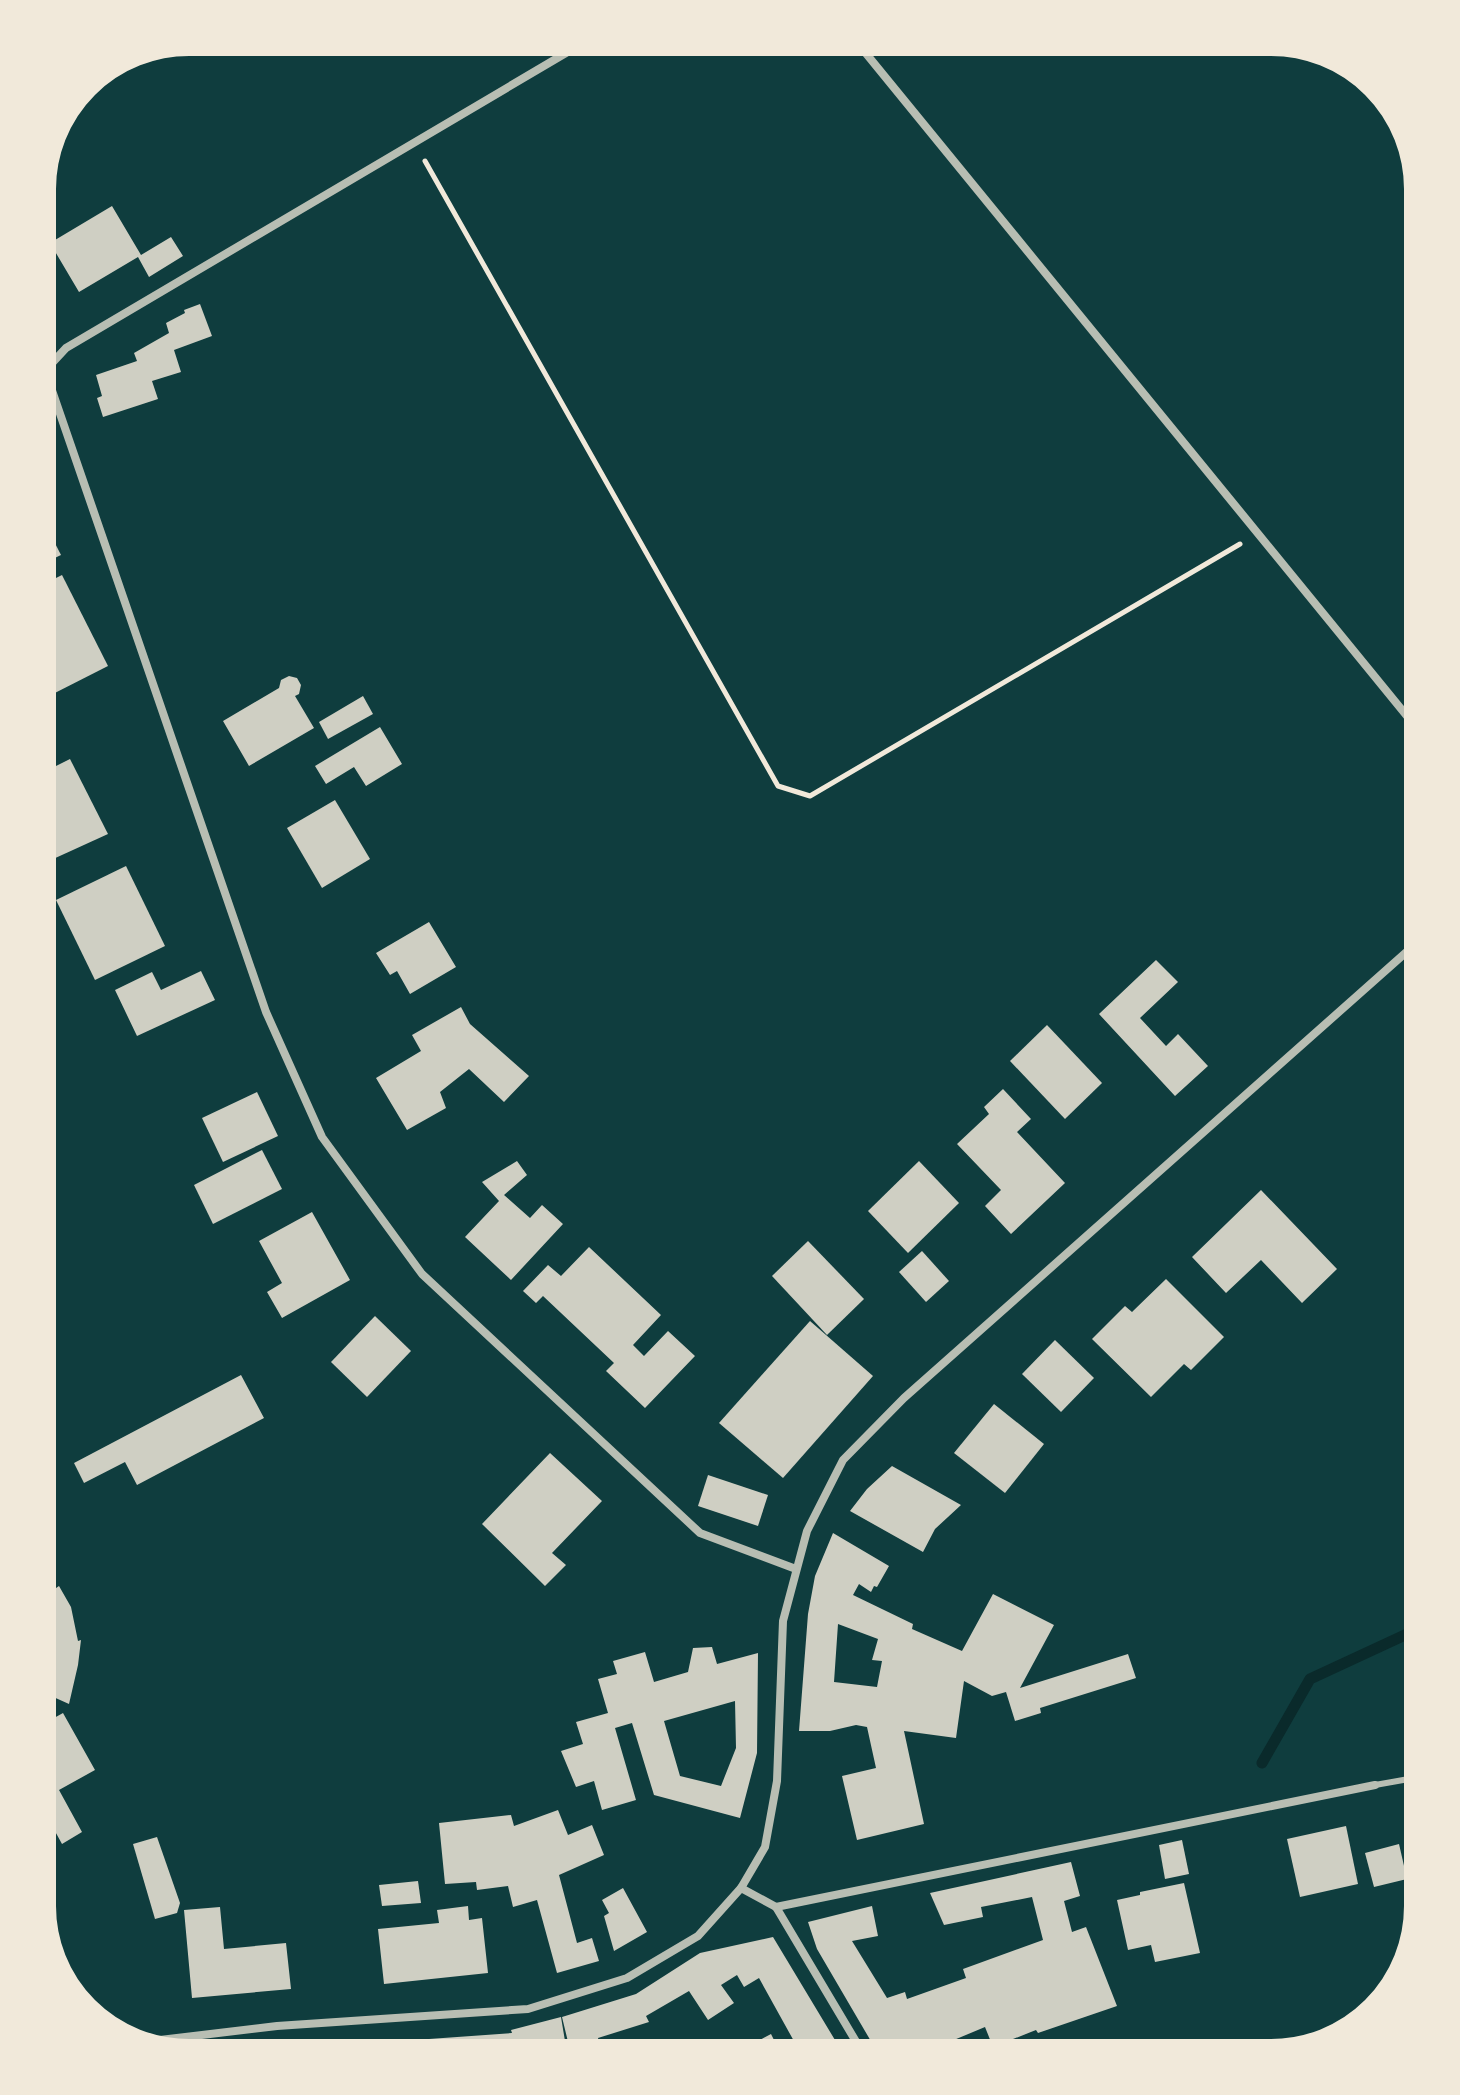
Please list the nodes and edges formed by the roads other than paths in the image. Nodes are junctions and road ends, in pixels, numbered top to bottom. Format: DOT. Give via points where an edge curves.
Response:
graph roads {
  1 [pos="564,54"];
  2 [pos="866,54"];
  3 [pos="54,362"];
  4 [pos="54,405"];
  5 [pos="1406,715"];
  6 [pos="1406,952"];
  7 [pos="796,1569"];
  8 [pos="1406,1779"];
  9 [pos="1375,1785"];
  10 [pos="741,1888"];
  11 [pos="776,1907"];
  12 [pos="169,2039"];
  13 [pos="856,2041"];
  1 -- 3 [label="street" via="66,348"];
  2 -- 5 [label="street"];
  4 -- 7 [label="street" via="266,1012 322,1137 422,1274 700,1533"];
  6 -- 7 [label="street" via="904,1398 843,1460 807,1531"];
  7 -- 10 [label="street" via="783,1621 777,1781 765,1847"];
  8 -- 9 [label="lane"];
  9 -- 11 [label="street"];
  10 -- 11 [label="street"];
  10 -- 12 [label="street" via="698,1936 627,1978 528,2009"];
  11 -- 13 [label="street"];
}
